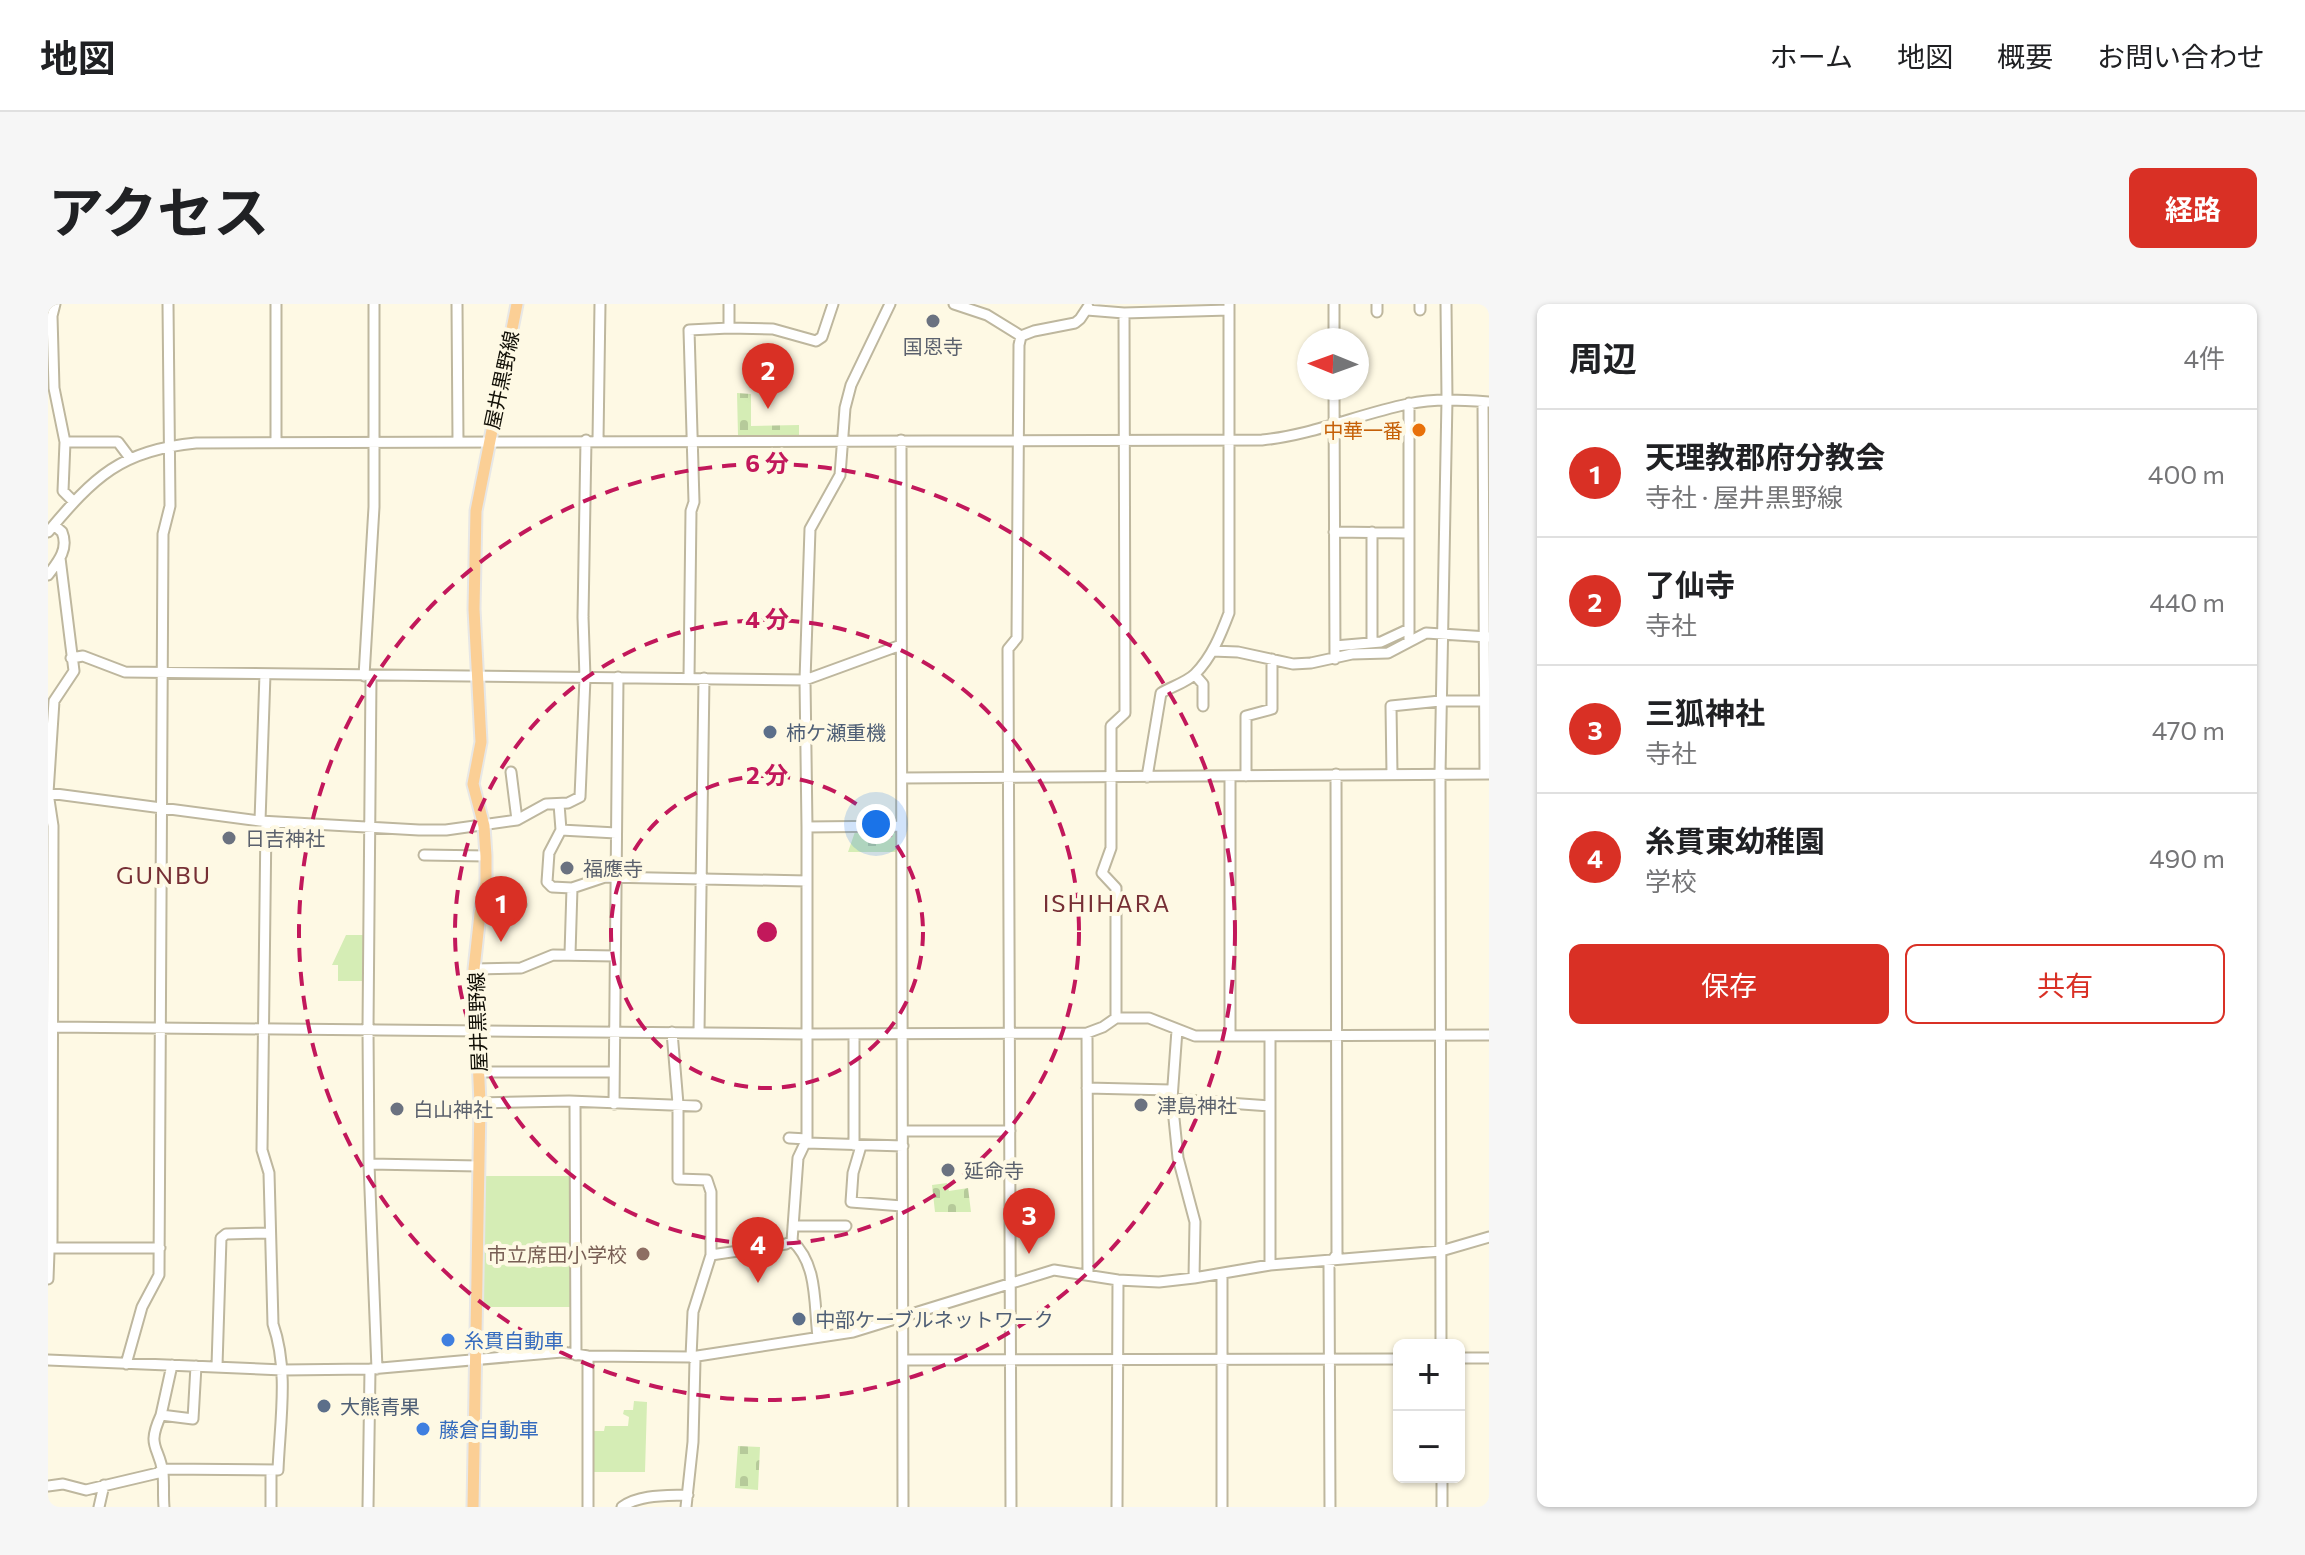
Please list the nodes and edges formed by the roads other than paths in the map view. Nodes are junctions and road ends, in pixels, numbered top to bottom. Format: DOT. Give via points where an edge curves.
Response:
graph roads {
  1 [pos="55,304"];
  2 [pos="168,304"];
  3 [pos="276,304"];
  4 [pos="374,304"];
  5 [pos="457,304"];
  6 [pos="517,304"];
  7 [pos="600,304"];
  8 [pos="729,304"];
  9 [pos="833,304"];
  10 [pos="890,304"];
  11 [pos="954,304"];
  12 [pos="1334,304"];
  13 [pos="1446,304"];
  14 [pos="1088,307"];
  15 [pos="1229,307"];
  16 [pos="1146,308"];
  17 [pos="1124,313"];
  18 [pos="729,328"];
  19 [pos="1334,328"];
  20 [pos="1021,336"];
  21 [pos="51,343"];
  22 [pos="1447,399"];
  23 [pos="1334,400"];
  24 [pos="1486,402"];
  25 [pos="1409,403"];
  26 [pos="1334,424"];
  27 [pos="1019,439"];
  28 [pos="586,440"];
  29 [pos="598,440"];
  30 [pos="843,440"];
  31 [pos="901,440"];
  32 [pos="1124,440"];
  33 [pos="1230,440"];
  34 [pos="458,441"];
  35 [pos="694,441"];
  36 [pos="65,442"];
  37 [pos="276,442"];
  38 [pos="374,442"];
  39 [pos="488,442"];
  40 [pos="170,446"];
  41 [pos="130,458"];
  42 [pos="74,502"];
  43 [pos="51,529"];
  44 [pos="1334,532"];
  45 [pos="1372,532"];
  46 [pos="1409,533"];
  47 [pos="60,558"];
  48 [pos="48,575"];
  49 [pos="1409,629"];
  50 [pos="1441,633"];
  51 [pos="1487,637"];
  52 [pos="1409,641"];
  53 [pos="1372,642"];
  54 [pos="901,645"];
  55 [pos="1335,646"];
  56 [pos="1212,651"];
  57 [pos="71,658"];
  58 [pos="1272,659"];
  59 [pos="1335,659"];
  60 [pos="162,673"];
  61 [pos="265,674"];
  62 [pos="1195,675"];
  63 [pos="478,676"];
  64 [pos="368,677"];
  65 [pos="618,677"];
  66 [pos="585,678"];
  67 [pos="689,678"];
  68 [pos="704,678"];
  69 [pos="805,680"];
  70 [pos="1440,701"];
  71 [pos="1484,701"];
  72 [pos="1203,706"];
  73 [pos="511,772"];
  74 [pos="1336,774"];
  75 [pos="1392,774"];
  76 [pos="1440,774"];
  77 [pos="1487,774"];
  78 [pos="1246,776"];
  79 [pos="1111,777"];
  80 [pos="1147,777"];
  81 [pos="1230,777"];
  82 [pos="902,778"];
  83 [pos="1009,778"];
  84 [pos="48,793"];
  85 [pos="559,804"];
  86 [pos="160,809"];
  87 [pos="517,820"];
  88 [pos="263,821"];
  89 [pos="51,826"];
  90 [pos="484,826"];
  91 [pos="901,826"];
  92 [pos="807,827"];
  93 [pos="370,829"];
  94 [pos="561,830"];
  95 [pos="616,833"];
  96 [pos="424,855"];
  97 [pos="486,856"];
  98 [pos="616,879"];
  99 [pos="702,880"];
  100 [pos="807,881"];
  101 [pos="572,888"];
  102 [pos="481,905"];
  103 [pos="521,905"];
  104 [pos="570,954"];
  105 [pos="615,956"];
  106 [pos="474,969"];
  107 [pos="1116,1018"];
  108 [pos="161,1028"];
  109 [pos="263,1029"];
  110 [pos="368,1029"];
  111 [pos="477,1030"];
  112 [pos="1177,1030"];
  113 [pos="614,1032"];
  114 [pos="672,1032"];
  115 [pos="699,1032"];
  116 [pos="50,1033"];
  117 [pos="1009,1033"];
  118 [pos="1087,1033"];
  119 [pos="807,1034"];
  120 [pos="854,1034"];
  121 [pos="902,1034"];
  122 [pos="1489,1035"];
  123 [pos="1230,1036"];
  124 [pos="1270,1036"];
  125 [pos="1440,1036"];
  126 [pos="1336,1037"];
  127 [pos="480,1072"];
  128 [pos="614,1072"];
  129 [pos="1087,1088"];
  130 [pos="1172,1095"];
  131 [pos="480,1103"];
  132 [pos="575,1103"];
  133 [pos="614,1104"];
  134 [pos="678,1104"];
  135 [pos="696,1106"];
  136 [pos="1270,1106"];
  137 [pos="903,1131"];
  138 [pos="1010,1131"];
  139 [pos="789,1138"];
  140 [pos="807,1141"];
  141 [pos="857,1145"];
  142 [pos="903,1146"];
  143 [pos="369,1164"];
  144 [pos="479,1166"];
  145 [pos="902,1206"];
  146 [pos="793,1226"];
  147 [pos="846,1226"];
  148 [pos="270,1233"];
  149 [pos="1489,1237"];
  150 [pos="792,1241"];
  151 [pos="49,1248"];
  152 [pos="160,1248"];
  153 [pos="1441,1251"];
  154 [pos="711,1255"];
  155 [pos="1333,1260"];
  156 [pos="1270,1265"];
  157 [pos="1088,1274"];
  158 [pos="1222,1274"];
  159 [pos="1194,1278"];
  160 [pos="48,1279"];
  161 [pos="1118,1280"];
  162 [pos="1010,1284"];
  163 [pos="903,1317"];
  164 [pos="818,1337"];
  165 [pos="1441,1339"];
  166 [pos="576,1355"];
  167 [pos="588,1356"];
  168 [pos="691,1357"];
  169 [pos="1465,1358"];
  170 [pos="1489,1358"];
  171 [pos="1222,1359"];
  172 [pos="1329,1359"];
  173 [pos="1393,1359"];
  174 [pos="48,1360"];
  175 [pos="475,1360"];
  176 [pos="904,1360"];
  177 [pos="1010,1360"];
  178 [pos="1117,1360"];
  179 [pos="126,1364"];
  180 [pos="172,1365"];
  181 [pos="196,1366"];
  182 [pos="217,1366"];
  183 [pos="374,1369"];
  184 [pos="283,1370"];
  185 [pos="161,1415"];
  186 [pos="162,1469"];
  187 [pos="271,1470"];
  188 [pos="1442,1483"];
  189 [pos="104,1485"];
  190 [pos="48,1486"];
  191 [pos="688,1495"];
  192 [pos="99,1507"];
  193 [pos="164,1507"];
  194 [pos="271,1507"];
  195 [pos="368,1507"];
  196 [pos="473,1507"];
  197 [pos="588,1507"];
  198 [pos="622,1507"];
  199 [pos="686,1507"];
  200 [pos="903,1507"];
  201 [pos="1011,1507"];
  202 [pos="1117,1507"];
  203 [pos="1222,1507"];
  204 [pos="1330,1507"];
  205 [pos="1442,1507"];
  1 -- 21 [label="street"];
  2 -- 40 [label="street"];
  3 -- 37 [label="street"];
  4 -- 38 [label="street"];
  5 -- 34 [label="street"];
  6 -- 39 [label="main road, 屋井黒野線"];
  7 -- 29 [label="street"];
  8 -- 18 [label="street"];
  9 -- 18 [label="street" via="816,341 773,329"];
  10 -- 30 [label="street" via="851,385"];
  11 -- 20 [label="street" via="987,315"];
  12 -- 19 [label="street"];
  13 -- 22 [label="street"];
  14 -- 17 [label="street"];
  14 -- 20 [label="street" via="1075,323"];
  15 -- 16 [label="street"];
  15 -- 33 [label="street"];
  16 -- 17 [label="street"];
  17 -- 32 [label="street"];
  18 -- 35 [label="street" via="689,330"];
  20 -- 27 [label="street"];
  21 -- 36 [label="street"];
  22 -- 24 [label="street"];
  22 -- 25 [label="street"];
  22 -- 50 [label="street"];
  23 -- 26 [label="street"];
  24 -- 51 [label="street"];
  25 -- 26 [label="street"];
  25 -- 46 [label="street"];
  26 -- 33 [label="street" via="1281,438"];
  26 -- 44 [label="street"];
  27 -- 31 [label="street"];
  27 -- 32 [label="street"];
  27 -- 83 [label="street" via="1017,638 1008,649"];
  28 -- 29 [label="street"];
  28 -- 39 [label="street"];
  28 -- 66 [label="street"];
  29 -- 35 [label="street"];
  30 -- 31 [label="street"];
  30 -- 35 [label="street"];
  30 -- 69 [label="street" via="840,475 810,529"];
  31 -- 54 [label="street"];
  32 -- 33 [label="street"];
  32 -- 79 [label="street" via="1125,713 1111,726"];
  33 -- 56 [label="street" via="1229,613"];
  34 -- 38 [label="street"];
  34 -- 39 [label="street"];
  35 -- 67 [label="street"];
  36 -- 41 [label="street" via="118,442"];
  36 -- 42 [label="street" via="63,491"];
  37 -- 38 [label="street"];
  37 -- 40 [label="street"];
  38 -- 64 [label="street"];
  39 -- 63 [label="main road, 屋井黒野線" via="474,540"];
  40 -- 41 [label="street"];
  40 -- 60 [label="street"];
  41 -- 42 [label="street" via="97,478"];
  42 -- 43 [label="street"];
  43 -- 47 [label="street" via="64,537"];
  44 -- 45 [label="street"];
  44 -- 55 [label="street"];
  45 -- 46 [label="street"];
  45 -- 53 [label="street"];
  46 -- 49 [label="street"];
  47 -- 48 [label="street"];
  47 -- 57 [label="street"];
  49 -- 52 [label="street"];
  49 -- 53 [label="street"];
  50 -- 51 [label="street"];
  50 -- 52 [label="street"];
  50 -- 70 [label="street"];
  51 -- 71 [label="street"];
  52 -- 59 [label="street" via="1388,653"];
  53 -- 55 [label="street"];
  54 -- 69 [label="street"];
  54 -- 82 [label="street"];
  55 -- 59 [label="street"];
  56 -- 58 [label="street"];
  56 -- 62 [label="street"];
  57 -- 60 [label="street" via="83,656 125,672"];
  57 -- 84 [label="street" via="74,671 54,701"];
  58 -- 59 [label="street" via="1293,664"];
  58 -- 78 [label="street" via="1272,709 1246,716"];
  60 -- 61 [label="street"];
  60 -- 86 [label="street"];
  61 -- 64 [label="street"];
  61 -- 88 [label="street"];
  62 -- 72 [label="street" via="1203,684"];
  62 -- 80 [label="street" via="1161,693"];
  63 -- 64 [label="street"];
  63 -- 66 [label="street"];
  63 -- 90 [label="main road, 屋井黒野線" via="481,742 473,784"];
  64 -- 93 [label="street"];
  65 -- 66 [label="street"];
  65 -- 67 [label="street"];
  65 -- 95 [label="street"];
  66 -- 85 [label="street" via="580,797"];
  67 -- 68 [label="street"];
  68 -- 69 [label="street"];
  68 -- 99 [label="street"];
  69 -- 92 [label="street"];
  70 -- 71 [label="street"];
  70 -- 75 [label="street" via="1391,706"];
  70 -- 76 [label="street"];
  71 -- 77 [label="street"];
  73 -- 87 [label="street" via="509,792"];
  74 -- 75 [label="street"];
  74 -- 78 [label="street"];
  74 -- 126 [label="street"];
  75 -- 76 [label="street"];
  76 -- 77 [label="street"];
  76 -- 125 [label="street"];
  78 -- 81 [label="street"];
  79 -- 80 [label="street"];
  79 -- 83 [label="street"];
  79 -- 107 [label="street" via="1111,848 1102,873 1116,888"];
  80 -- 81 [label="street"];
  81 -- 123 [label="street"];
  82 -- 83 [label="street"];
  82 -- 91 [label="street"];
  83 -- 117 [label="street"];
  84 -- 86 [label="street"];
  84 -- 89 [label="street"];
  85 -- 87 [label="street" via="546,804"];
  85 -- 94 [label="street"];
  86 -- 88 [label="street"];
  86 -- 108 [label="street"];
  87 -- 90 [label="street"];
  88 -- 93 [label="street"];
  88 -- 109 [label="street"];
  89 -- 116 [label="street"];
  90 -- 93 [label="street"];
  90 -- 97 [label="main road, 屋井黒野線"];
  91 -- 92 [label="street"];
  91 -- 121 [label="street"];
  92 -- 100 [label="street"];
  93 -- 110 [label="street"];
  94 -- 95 [label="street"];
  94 -- 101 [label="street" via="549,853 547,882"];
  95 -- 98 [label="street"];
  96 -- 97 [label="street"];
  97 -- 102 [label="main road, 屋井黒野線"];
  98 -- 99 [label="street"];
  98 -- 101 [label="street" via="605,877"];
  98 -- 105 [label="street"];
  99 -- 100 [label="street"];
  99 -- 115 [label="street"];
  100 -- 119 [label="street"];
  101 -- 104 [label="street"];
  102 -- 103 [label="street"];
  102 -- 106 [label="main road, 屋井黒野線"];
  104 -- 105 [label="street"];
  104 -- 106 [label="street" via="521,968"];
  105 -- 113 [label="street"];
  106 -- 111 [label="main road, 屋井黒野線"];
  107 -- 112 [label="street" via="1149,1018"];
  107 -- 118 [label="street"];
  108 -- 109 [label="street"];
  108 -- 116 [label="street"];
  108 -- 152 [label="street"];
  109 -- 110 [label="street"];
  109 -- 148 [label="street" via="262,1150 269,1173"];
  110 -- 111 [label="street"];
  110 -- 143 [label="street"];
  111 -- 113 [label="street"];
  111 -- 127 [label="main road, 屋井黒野線"];
  112 -- 123 [label="street"];
  112 -- 130 [label="street"];
  113 -- 114 [label="street"];
  113 -- 128 [label="street"];
  114 -- 115 [label="street"];
  114 -- 134 [label="street"];
  115 -- 119 [label="street"];
  116 -- 151 [label="street"];
  117 -- 118 [label="street"];
  117 -- 121 [label="street"];
  117 -- 138 [label="street"];
  118 -- 129 [label="street"];
  119 -- 120 [label="street"];
  119 -- 140 [label="street"];
  120 -- 121 [label="street"];
  120 -- 141 [label="street"];
  121 -- 137 [label="street"];
  122 -- 125 [label="street"];
  123 -- 124 [label="street"];
  124 -- 126 [label="street"];
  124 -- 136 [label="street"];
  125 -- 126 [label="street"];
  125 -- 153 [label="street"];
  126 -- 155 [label="street"];
  127 -- 128 [label="street"];
  127 -- 131 [label="main road, 屋井黒野線"];
  128 -- 133 [label="street"];
  129 -- 130 [label="street"];
  129 -- 157 [label="street"];
  130 -- 136 [label="street"];
  130 -- 159 [label="street" via="1178,1158 1195,1222"];
  131 -- 132 [label="street"];
  131 -- 144 [label="main road, 屋井黒野線"];
  132 -- 133 [label="street"];
  132 -- 166 [label="street"];
  133 -- 134 [label="street"];
  134 -- 135 [label="street"];
  134 -- 154 [label="street" via="678,1179 707,1180"];
  136 -- 156 [label="street"];
  137 -- 138 [label="street"];
  137 -- 142 [label="street"];
  138 -- 162 [label="street"];
  139 -- 140 [label="street"];
  140 -- 141 [label="street"];
  140 -- 146 [label="street" via="798,1158"];
  141 -- 142 [label="street"];
  141 -- 145 [label="street" via="851,1202"];
  142 -- 145 [label="street"];
  143 -- 144 [label="street"];
  143 -- 183 [label="street"];
  144 -- 175 [label="main road, 屋井黒野線"];
  145 -- 163 [label="street"];
  146 -- 147 [label="street"];
  146 -- 150 [label="street"];
  148 -- 182 [label="street" via="221,1238"];
  148 -- 184 [label="street" via="273,1324"];
  149 -- 153 [label="street"];
  150 -- 154 [label="street"];
  150 -- 164 [label="street" via="810,1267"];
  151 -- 152 [label="street"];
  151 -- 160 [label="street"];
  152 -- 179 [label="street" via="159,1275 142,1307"];
  153 -- 155 [label="street"];
  153 -- 165 [label="street"];
  154 -- 168 [label="street" via="693,1312"];
  155 -- 156 [label="street"];
  155 -- 172 [label="street"];
  156 -- 158 [label="street"];
  157 -- 161 [label="street"];
  157 -- 162 [label="street" via="1054,1270"];
  158 -- 159 [label="street"];
  158 -- 171 [label="street"];
  159 -- 161 [label="street"];
  161 -- 178 [label="street"];
  162 -- 163 [label="street"];
  162 -- 177 [label="street"];
  163 -- 164 [label="street"];
  163 -- 176 [label="street"];
  164 -- 168 [label="street"];
  166 -- 167 [label="street"];
  166 -- 175 [label="street"];
  167 -- 168 [label="street"];
  167 -- 197 [label="street"];
  168 -- 191 [label="street" via="695,1360"];
  169 -- 170 [label="street"];
  171 -- 172 [label="street"];
  171 -- 178 [label="street"];
  171 -- 203 [label="street"];
  172 -- 173 [label="street"];
  172 -- 204 [label="street"];
  174 -- 179 [label="street"];
  175 -- 183 [label="street"];
  175 -- 196 [label="main road, 屋井黒野線"];
  176 -- 177 [label="street"];
  176 -- 200 [label="street"];
  177 -- 178 [label="street"];
  177 -- 201 [label="street"];
  178 -- 202 [label="street"];
  179 -- 180 [label="street"];
  180 -- 181 [label="street"];
  180 -- 185 [label="street"];
  181 -- 182 [label="street"];
  181 -- 185 [label="street" via="193,1419"];
  182 -- 184 [label="street"];
  183 -- 184 [label="street"];
  183 -- 195 [label="street"];
  184 -- 187 [label="street" via="278,1470"];
  185 -- 186 [label="street" via="153,1444"];
  186 -- 187 [label="street"];
  186 -- 189 [label="street"];
  186 -- 193 [label="street"];
  187 -- 194 [label="street"];
  188 -- 205 [label="street"];
  189 -- 190 [label="street" via="86,1490"];
  189 -- 192 [label="street"];
  191 -- 198 [label="street"];
  191 -- 199 [label="street"];
}
